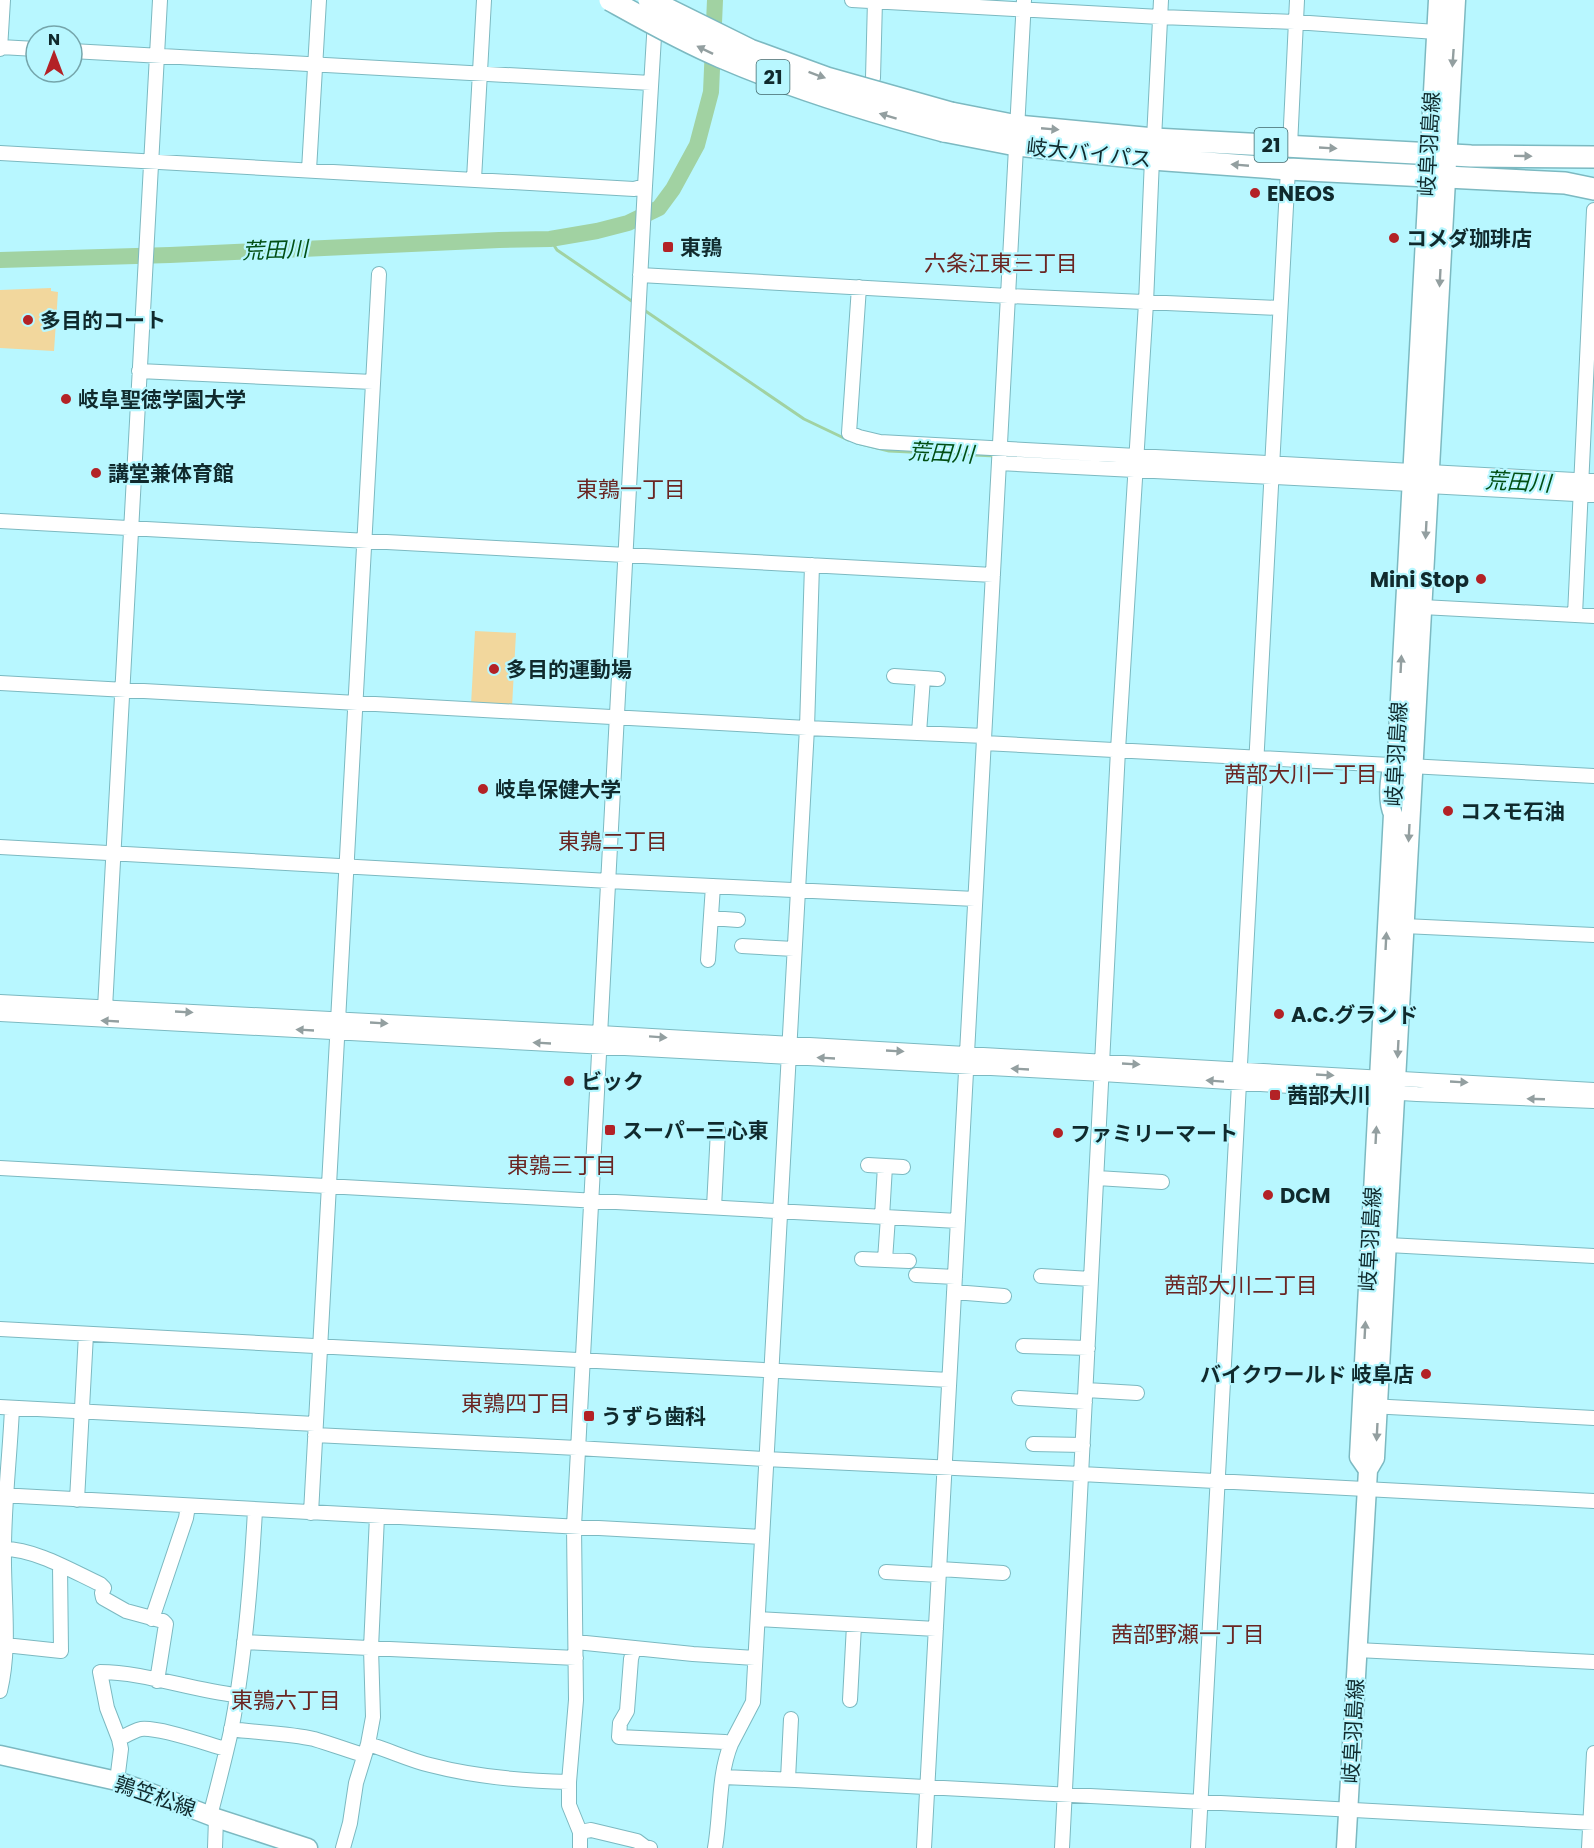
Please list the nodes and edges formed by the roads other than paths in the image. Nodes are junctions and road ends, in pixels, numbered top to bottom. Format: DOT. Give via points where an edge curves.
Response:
graph roads {
  1 [pos="3,0"];
  2 [pos="160,0"];
  3 [pos="319,0"];
  4 [pos="484,0"];
  5 [pos="610,0"];
  6 [pos="649,0"];
  7 [pos="656,0"];
  8 [pos="852,0"];
  9 [pos="1161,0"];
  10 [pos="1297,0"];
  11 [pos="1438,0"];
  12 [pos="1456,0"];
  13 [pos="875,1"];
  14 [pos="1024,4"];
  15 [pos="1160,17"];
  16 [pos="1295,22"];
  17 [pos="1436,32"];
  18 [pos="0,47"];
  19 [pos="24,48"];
  20 [pos="84,52"];
  21 [pos="158,55"];
  22 [pos="315,64"];
  23 [pos="480,73"];
  24 [pos="873,78"];
  25 [pos="651,83"];
  26 [pos="947,122"];
  27 [pos="1016,135"];
  28 [pos="1290,146"];
  29 [pos="1153,149"];
  30 [pos="0,153"];
  31 [pos="1437,154"];
  32 [pos="1594,157"];
  33 [pos="151,161"];
  34 [pos="1288,169"];
  35 [pos="309,170"];
  36 [pos="1436,177"];
  37 [pos="474,179"];
  38 [pos="1594,189"];
  39 [pos="645,191"];
  40 [pos="1594,210"];
  41 [pos="379,274"];
  42 [pos="640,275"];
  43 [pos="859,288"];
  44 [pos="1008,296"];
  45 [pos="1146,303"];
  46 [pos="1280,308"];
  47 [pos="139,371"];
  48 [pos="373,382"];
  49 [pos="999,456"];
  50 [pos="1136,463"];
  51 [pos="1271,471"];
  52 [pos="1420,478"];
  53 [pos="1585,487"];
  54 [pos="0,521"];
  55 [pos="130,529"];
  56 [pos="363,541"];
  57 [pos="626,555"];
  58 [pos="812,566"];
  59 [pos="993,575"];
  60 [pos="1422,607"];
  61 [pos="1575,615"];
  62 [pos="1594,616"];
  63 [pos="894,676"];
  64 [pos="923,678"];
  65 [pos="938,679"];
  66 [pos="0,683"];
  67 [pos="122,690"];
  68 [pos="355,702"];
  69 [pos="618,717"];
  70 [pos="807,728"];
  71 [pos="919,733"];
  72 [pos="984,739"];
  73 [pos="1118,750"];
  74 [pos="1256,757"];
  75 [pos="1392,764"];
  76 [pos="1413,765"];
  77 [pos="1594,776"];
  78 [pos="0,847"];
  79 [pos="113,853"];
  80 [pos="347,866"];
  81 [pos="609,881"];
  82 [pos="713,886"];
  83 [pos="798,891"];
  84 [pos="975,899"];
  85 [pos="711,918"];
  86 [pos="738,920"];
  87 [pos="1404,926"];
  88 [pos="1594,935"];
  89 [pos="742,946"];
  90 [pos="794,949"];
  91 [pos="708,960"];
  92 [pos="0,1002"];
  93 [pos="105,1008"];
  94 [pos="0,1014"];
  95 [pos="338,1026"];
  96 [pos="600,1040"];
  97 [pos="789,1051"];
  98 [pos="967,1060"];
  99 [pos="1102,1068"];
  100 [pos="1239,1076"];
  101 [pos="1388,1085"];
  102 [pos="1594,1090"];
  103 [pos="1594,1101"];
  104 [pos="718,1130"];
  105 [pos="868,1165"];
  106 [pos="885,1166"];
  107 [pos="903,1167"];
  108 [pos="0,1168"];
  109 [pos="1097,1178"];
  110 [pos="1162,1182"];
  111 [pos="329,1185"];
  112 [pos="592,1200"];
  113 [pos="714,1207"];
  114 [pos="780,1211"];
  115 [pos="885,1217"];
  116 [pos="958,1221"];
  117 [pos="1388,1245"];
  118 [pos="1594,1256"];
  119 [pos="862,1259"];
  120 [pos="885,1260"];
  121 [pos="909,1261"];
  122 [pos="916,1275"];
  123 [pos="1041,1276"];
  124 [pos="955,1277"];
  125 [pos="1091,1279"];
  126 [pos="954,1292"];
  127 [pos="1004,1296"];
  128 [pos="0,1329"];
  129 [pos="86,1334"];
  130 [pos="1023,1346"];
  131 [pos="320,1347"];
  132 [pos="1088,1348"];
  133 [pos="582,1361"];
  134 [pos="770,1370"];
  135 [pos="949,1380"];
  136 [pos="1137,1393"];
  137 [pos="1085,1396"];
  138 [pos="1019,1398"];
  139 [pos="1370,1406"];
  140 [pos="6,1407"];
  141 [pos="81,1412"];
  142 [pos="1594,1418"];
  143 [pos="315,1430"];
  144 [pos="1033,1444"];
  145 [pos="1083,1445"];
  146 [pos="578,1448"];
  147 [pos="765,1460"];
  148 [pos="946,1467"];
  149 [pos="1081,1474"];
  150 [pos="1217,1481"];
  151 [pos="1367,1490"];
  152 [pos="4,1495"];
  153 [pos="77,1500"];
  154 [pos="1594,1501"];
  155 [pos="188,1506"];
  156 [pos="255,1510"];
  157 [pos="311,1512"];
  158 [pos="377,1516"];
  159 [pos="574,1526"];
  160 [pos="762,1537"];
  161 [pos="4,1549"];
  162 [pos="60,1566"];
  163 [pos="886,1572"];
  164 [pos="939,1572"];
  165 [pos="1003,1573"];
  166 [pos="3,1585"];
  167 [pos="152,1619"];
  168 [pos="758,1619"];
  169 [pos="854,1625"];
  170 [pos="936,1629"];
  171 [pos="244,1642"];
  172 [pos="576,1642"];
  173 [pos="5,1645"];
  174 [pos="371,1648"];
  175 [pos="634,1648"];
  176 [pos="1357,1650"];
  177 [pos="576,1658"];
  178 [pos="755,1658"];
  179 [pos="1594,1662"];
  180 [pos="157,1681"];
  181 [pos="0,1688"];
  182 [pos="236,1695"];
  183 [pos="850,1700"];
  184 [pos="791,1719"];
  185 [pos="231,1729"];
  186 [pos="119,1739"];
  187 [pos="731,1744"];
  188 [pos="226,1749"];
  189 [pos="366,1750"];
  190 [pos="1594,1753"];
  191 [pos="0,1755"];
  192 [pos="723,1777"];
  193 [pos="788,1779"];
  194 [pos="117,1781"];
  195 [pos="569,1782"];
  196 [pos="928,1788"];
  197 [pos="1065,1794"];
  198 [pos="1201,1802"];
  199 [pos="1348,1810"];
  200 [pos="216,1818"];
  201 [pos="1592,1823"];
  202 [pos="580,1832"];
  203 [pos="214,1848"];
  204 [pos="308,1848"];
  205 [pos="343,1848"];
  206 [pos="580,1848"];
  207 [pos="650,1848"];
  208 [pos="715,1848"];
  209 [pos="924,1848"];
  210 [pos="1062,1848"];
  211 [pos="1198,1848"];
  212 [pos="1346,1848"];
  213 [pos="1589,1848"];
  1 -- 18 [label="street"];
  2 -- 21 [label="street"];
  3 -- 22 [label="street"];
  4 -- 23 [label="street"];
  26 -- 5 [label="highway, 岐大バイパス / 21, one-way, bridge" via="855,106 787,83 720,57"];
  6 -- 26 [label="highway, 岐大バイパス / 21, one-way, bridge" via="750,50"];
  7 -- 25 [label="street"];
  8 -- 13 [label="street"];
  9 -- 15 [label="street"];
  10 -- 16 [label="street"];
  11 -- 17 [label="main road, 岐阜羽島線"];
  12 -- 31 [label="main road, 岐阜羽島線, one-way"];
  13 -- 14 [label="street"];
  13 -- 24 [label="street"];
  14 -- 15 [label="street"];
  14 -- 27 [label="street"];
  15 -- 16 [label="street"];
  15 -- 29 [label="street"];
  16 -- 17 [label="street"];
  16 -- 28 [label="street"];
  17 -- 31 [label="main road, 岐阜羽島線"];
  18 -- 19 [label="street"];
  20 -- 21 [label="street"];
  21 -- 22 [label="street"];
  21 -- 33 [label="street"];
  22 -- 23 [label="street"];
  22 -- 35 [label="street"];
  23 -- 25 [label="street"];
  23 -- 37 [label="street"];
  25 -- 39 [label="street"];
  26 -- 27 [label="highway, 岐大バイパス / 21"];
  27 -- 29 [label="highway, 岐大バイパス / 21"];
  27 -- 44 [label="street"];
  28 -- 29 [label="highway, 岐大バイパス / 21"];
  28 -- 31 [label="highway, 岐大バイパス / 21, one-way"];
  34 -- 29 [label="highway, 岐大バイパス / 21, one-way"];
  29 -- 45 [label="street"];
  30 -- 33 [label="street"];
  31 -- 32 [label="highway, 岐大バイパス / 21, one-way"];
  31 -- 36 [label="main road, 岐阜羽島線"];
  33 -- 35 [label="street"];
  33 -- 47 [label="street"];
  34 -- 36 [label="highway, 岐大バイパス / 21"];
  34 -- 46 [label="street"];
  35 -- 37 [label="street"];
  36 -- 38 [label="highway, 岐大バイパス / 21" via="1564,183"];
  36 -- 52 [label="main road, 岐阜羽島線"];
  37 -- 39 [label="street"];
  39 -- 42 [label="street"];
  40 -- 53 [label="street"];
  41 -- 48 [label="street"];
  42 -- 43 [label="street"];
  42 -- 57 [label="street"];
  43 -- 44 [label="street"];
  43 -- 49 [label="street" via="849,433 880,442"];
  44 -- 45 [label="street"];
  44 -- 49 [label="street"];
  45 -- 46 [label="street"];
  45 -- 50 [label="street"];
  46 -- 51 [label="street"];
  47 -- 48 [label="street"];
  47 -- 55 [label="street"];
  48 -- 56 [label="street"];
  49 -- 50 [label="street"];
  49 -- 59 [label="street"];
  50 -- 51 [label="street"];
  50 -- 73 [label="street"];
  51 -- 52 [label="street"];
  51 -- 74 [label="street"];
  52 -- 53 [label="street"];
  52 -- 60 [label="main road, 岐阜羽島線, one-way"];
  75 -- 52 [label="main road, 岐阜羽島線, one-way" via="1397,754"];
  53 -- 61 [label="street"];
  54 -- 55 [label="street"];
  55 -- 56 [label="street"];
  55 -- 67 [label="street"];
  56 -- 57 [label="street"];
  56 -- 68 [label="street"];
  57 -- 58 [label="street"];
  57 -- 69 [label="street"];
  58 -- 59 [label="street"];
  58 -- 70 [label="street"];
  59 -- 72 [label="street"];
  60 -- 61 [label="street"];
  60 -- 76 [label="main road, 岐阜羽島線"];
  61 -- 62 [label="street"];
  63 -- 64 [label="street"];
  64 -- 65 [label="street"];
  64 -- 71 [label="street"];
  66 -- 67 [label="street"];
  67 -- 68 [label="street"];
  67 -- 79 [label="street"];
  68 -- 69 [label="street"];
  68 -- 80 [label="street"];
  69 -- 70 [label="street"];
  69 -- 81 [label="street"];
  70 -- 71 [label="street"];
  70 -- 83 [label="street"];
  71 -- 72 [label="street"];
  72 -- 73 [label="street"];
  72 -- 84 [label="street"];
  73 -- 74 [label="street"];
  73 -- 99 [label="street"];
  74 -- 75 [label="street"];
  74 -- 100 [label="street"];
  75 -- 76 [label="street"];
  101 -- 75 [label="main road, 岐阜羽島線, one-way"];
  76 -- 77 [label="street"];
  76 -- 87 [label="main road, 岐阜羽島線, one-way"];
  78 -- 79 [label="street"];
  79 -- 80 [label="street"];
  79 -- 93 [label="street"];
  80 -- 81 [label="street"];
  80 -- 95 [label="street"];
  81 -- 82 [label="street"];
  81 -- 96 [label="street"];
  82 -- 83 [label="street"];
  82 -- 85 [label="street"];
  83 -- 84 [label="street"];
  83 -- 90 [label="street"];
  84 -- 98 [label="street"];
  85 -- 86 [label="street"];
  85 -- 91 [label="street"];
  87 -- 88 [label="street"];
  87 -- 101 [label="main road, 岐阜羽島線, one-way"];
  89 -- 90 [label="street"];
  90 -- 97 [label="street"];
  92 -- 93 [label="street"];
  93 -- 95 [label="street, one-way"];
  95 -- 94 [label="street, one-way"];
  95 -- 96 [label="street"];
  95 -- 111 [label="street"];
  96 -- 97 [label="street"];
  96 -- 112 [label="street"];
  97 -- 98 [label="street"];
  97 -- 114 [label="street"];
  98 -- 99 [label="street"];
  98 -- 116 [label="street"];
  99 -- 100 [label="street"];
  99 -- 109 [label="street"];
  100 -- 101 [label="street"];
  100 -- 150 [label="street"];
  101 -- 102 [label="street, one-way"];
  103 -- 101 [label="street, one-way"];
  101 -- 117 [label="main road, 岐阜羽島線"];
  139 -- 101 [label="main road, 岐阜羽島線, one-way"];
  104 -- 113 [label="street"];
  105 -- 106 [label="street"];
  106 -- 107 [label="street"];
  106 -- 115 [label="street"];
  108 -- 111 [label="street"];
  109 -- 110 [label="street"];
  109 -- 125 [label="street"];
  111 -- 112 [label="street"];
  111 -- 131 [label="street"];
  112 -- 113 [label="street"];
  112 -- 133 [label="street"];
  113 -- 114 [label="street"];
  114 -- 115 [label="street"];
  114 -- 134 [label="street"];
  115 -- 116 [label="street"];
  115 -- 120 [label="street"];
  116 -- 124 [label="street"];
  117 -- 118 [label="street"];
  117 -- 139 [label="main road, 岐阜羽島線"];
  119 -- 120 [label="street"];
  120 -- 121 [label="street"];
  122 -- 124 [label="street"];
  123 -- 125 [label="street"];
  124 -- 126 [label="street"];
  125 -- 132 [label="street"];
  126 -- 127 [label="street"];
  126 -- 135 [label="street"];
  128 -- 129 [label="street"];
  129 -- 131 [label="street"];
  129 -- 141 [label="street"];
  130 -- 132 [label="street"];
  131 -- 133 [label="street"];
  131 -- 143 [label="street"];
  132 -- 137 [label="street"];
  133 -- 134 [label="street"];
  133 -- 146 [label="street"];
  134 -- 135 [label="street"];
  134 -- 147 [label="street"];
  135 -- 148 [label="street"];
  136 -- 137 [label="street"];
  137 -- 138 [label="street"];
  137 -- 145 [label="street"];
  139 -- 142 [label="street"];
  139 -- 151 [label="main road, 岐阜羽島線" via="1375,1458 1368,1470"];
  140 -- 141 [label="street"];
  140 -- 152 [label="street"];
  141 -- 143 [label="street"];
  141 -- 153 [label="street"];
  143 -- 146 [label="street"];
  143 -- 157 [label="street"];
  144 -- 145 [label="street"];
  145 -- 149 [label="street"];
  146 -- 147 [label="street"];
  146 -- 159 [label="street"];
  147 -- 148 [label="street"];
  147 -- 160 [label="street"];
  148 -- 149 [label="street"];
  148 -- 164 [label="street"];
  149 -- 150 [label="street"];
  149 -- 197 [label="street"];
  150 -- 151 [label="street"];
  150 -- 198 [label="street"];
  151 -- 154 [label="street"];
  151 -- 176 [label="main road, 岐阜羽島線"];
  152 -- 153 [label="street"];
  152 -- 161 [label="street"];
  153 -- 155 [label="street"];
  155 -- 156 [label="street"];
  155 -- 167 [label="street"];
  156 -- 157 [label="street"];
  156 -- 171 [label="street"];
  157 -- 158 [label="street"];
  158 -- 159 [label="street"];
  158 -- 174 [label="street"];
  159 -- 160 [label="street"];
  159 -- 172 [label="street"];
  160 -- 168 [label="street"];
  161 -- 162 [label="street"];
  161 -- 166 [label="street"];
  162 -- 167 [label="street" via="100,1584 104,1588 103,1598"];
  162 -- 173 [label="street" via="61,1651"];
  163 -- 164 [label="street"];
  164 -- 165 [label="street"];
  164 -- 170 [label="street"];
  166 -- 173 [label="street"];
  167 -- 180 [label="street" via="166,1624"];
  168 -- 169 [label="street"];
  168 -- 178 [label="street"];
  169 -- 170 [label="street"];
  169 -- 183 [label="street"];
  170 -- 196 [label="street"];
  171 -- 174 [label="street"];
  171 -- 182 [label="street"];
  172 -- 175 [label="street"];
  172 -- 177 [label="street"];
  173 -- 181 [label="street"];
  174 -- 177 [label="street"];
  174 -- 189 [label="street" via="373,1717"];
  175 -- 178 [label="street"];
  175 -- 187 [label="street" via="627,1711 620,1723 619,1737"];
  176 -- 179 [label="street"];
  176 -- 199 [label="main road, 岐阜羽島線"];
  177 -- 195 [label="street"];
  178 -- 187 [label="street" via="753,1702"];
  180 -- 182 [label="street"];
  180 -- 186 [label="street" via="100,1672 106,1708"];
  182 -- 185 [label="street"];
  184 -- 193 [label="street"];
  185 -- 188 [label="street"];
  185 -- 189 [label="street" via="277,1733"];
  186 -- 188 [label="street" via="137,1730 157,1730"];
  186 -- 194 [label="street"];
  187 -- 192 [label="street"];
  188 -- 200 [label="street" via="212,1812"];
  189 -- 195 [label="street" via="488,1777"];
  189 -- 205 [label="street"];
  190 -- 201 [label="street"];
  191 -- 194 [label="main road, 鶉笠松線"];
  192 -- 193 [label="street"];
  192 -- 208 [label="street"];
  193 -- 196 [label="street"];
  194 -- 200 [label="main road, 鶉笠松線"];
  195 -- 202 [label="street" via="569,1805"];
  196 -- 197 [label="street"];
  196 -- 209 [label="street"];
  197 -- 198 [label="street"];
  197 -- 210 [label="street"];
  198 -- 199 [label="street"];
  198 -- 211 [label="street"];
  199 -- 201 [label="street"];
  199 -- 212 [label="main road, 岐阜羽島線"];
  200 -- 203 [label="street"];
  200 -- 204 [label="main road, 鶉笠松線"];
  201 -- 213 [label="street"];
  202 -- 206 [label="street"];
  202 -- 207 [label="street" via="591,1830"];
}
